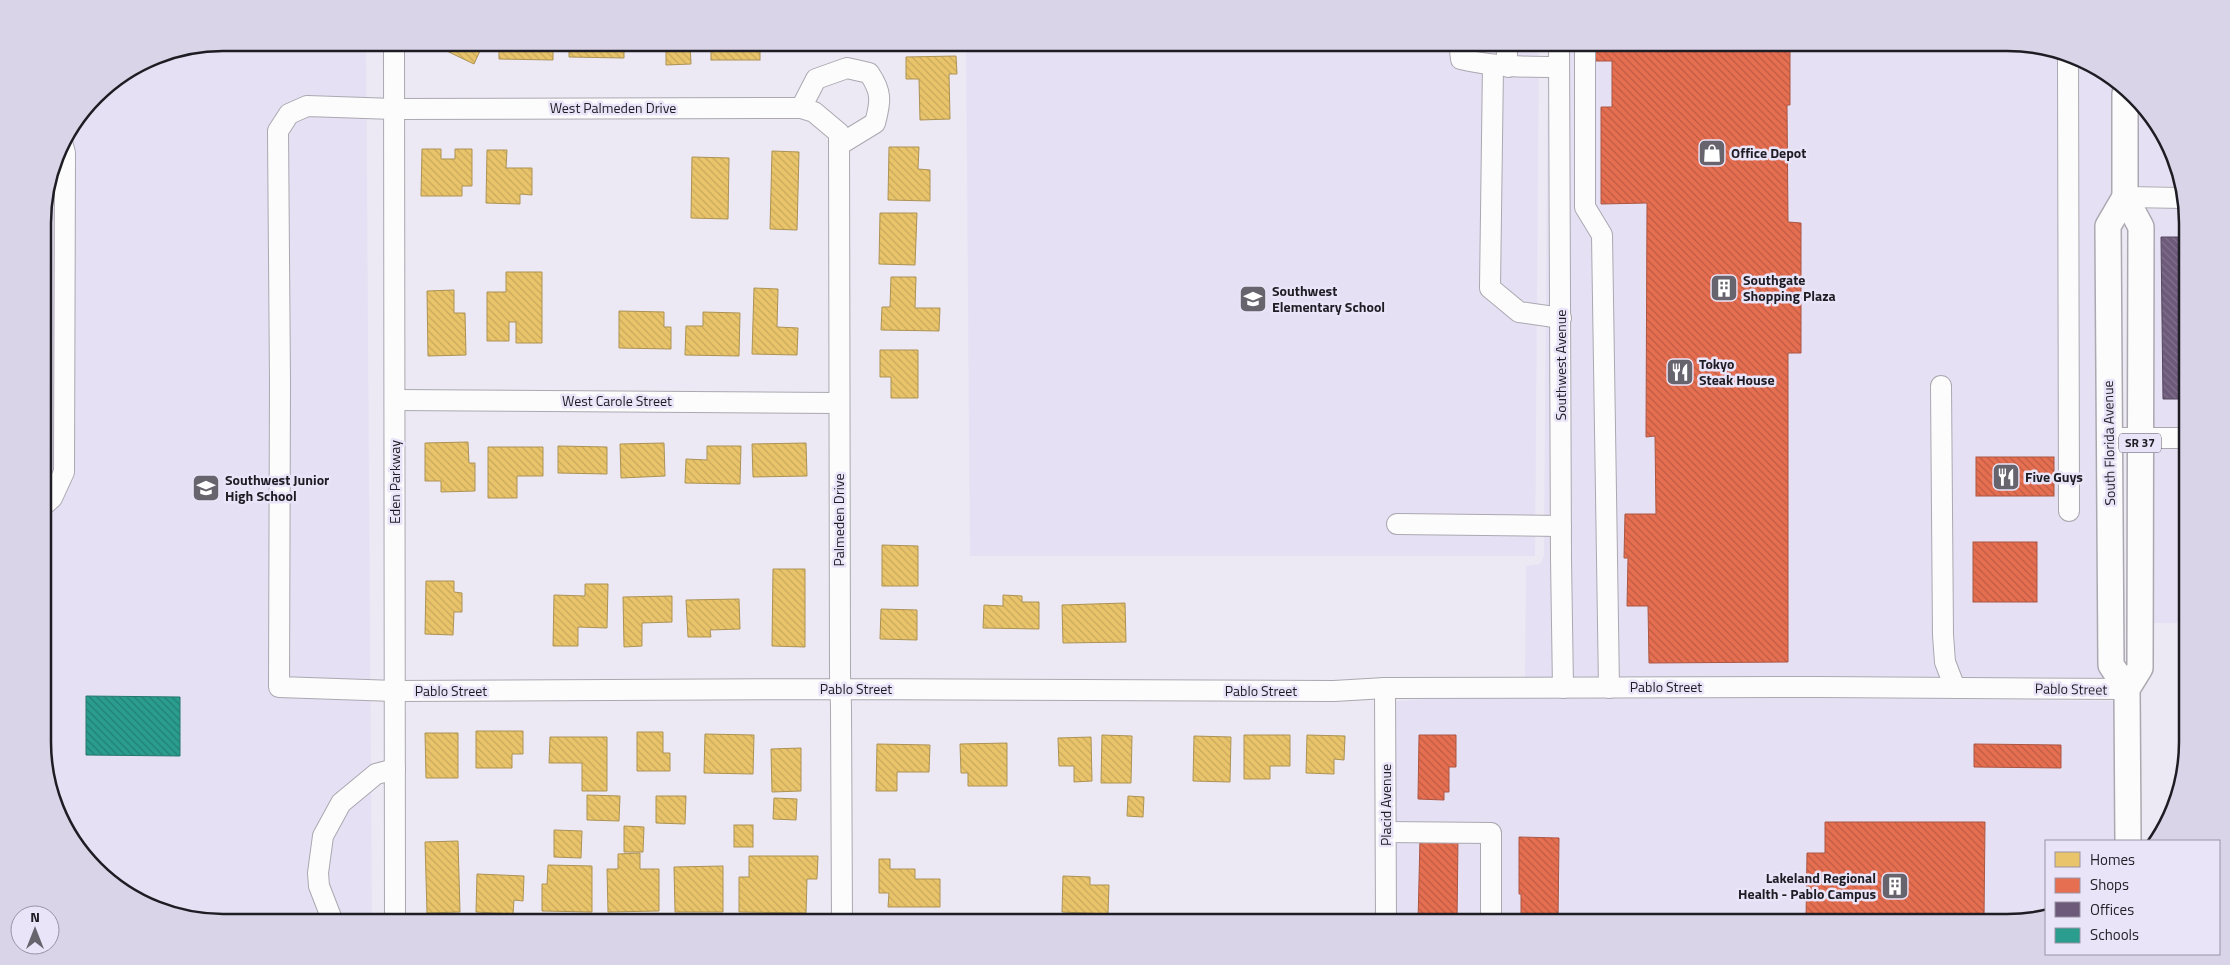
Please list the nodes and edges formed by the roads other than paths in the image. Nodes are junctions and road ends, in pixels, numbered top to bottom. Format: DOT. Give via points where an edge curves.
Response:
graph roads {
  1 [pos="394,51"];
  2 [pos="1460,51"];
  3 [pos="1504,51"];
  4 [pos="1559,51"];
  5 [pos="1585,51"];
  6 [pos="2068,63"];
  7 [pos="1500,66"];
  8 [pos="1559,67"];
  9 [pos="2129,103"];
  10 [pos="801,108"];
  11 [pos="394,109"];
  12 [pos="828,122"];
  13 [pos="839,145"];
  14 [pos="65,156"];
  15 [pos="2125,197"];
  16 [pos="2176,198"];
  17 [pos="1561,318"];
  18 [pos="1941,386"];
  19 [pos="395,400"];
  20 [pos="838,403"];
  21 [pos="2109,438"];
  22 [pos="2140,438"];
  23 [pos="2179,438"];
  24 [pos="51,498"];
  25 [pos="2070,511"];
  26 [pos="1397,524"];
  27 [pos="1561,526"];
  28 [pos="1386,688"];
  29 [pos="1563,688"];
  30 [pos="1609,688"];
  31 [pos="1954,688"];
  32 [pos="840,689"];
  33 [pos="2127,690"];
  34 [pos="395,691"];
  35 [pos="395,769"];
  36 [pos="1386,832"];
  37 [pos="2128,840"];
  38 [pos="1386,913"];
  39 [pos="1491,913"];
  40 [pos="330,914"];
  41 [pos="395,914"];
  42 [pos="842,914"];
  1 -- 11 [label="street, Eden Parkway"];
  2 -- 7 [label="street" via="1461,59"];
  3 -- 7 [label="street"];
  4 -- 8 [label="street, Southwest Avenue"];
  5 -- 30 [label="street" via="1585,206 1602,235"];
  6 -- 25 [label="street"];
  7 -- 8 [label="street"];
  7 -- 17 [label="street" via="1490,288 1519,312"];
  8 -- 17 [label="street, Southwest Avenue"];
  9 -- 15 [label="main road, SR 37"];
  10 -- 11 [label="street, West Palmeden Drive"];
  10 -- 12 [label="street, West Palmeden Drive"];
  10 -- 13 [label="street" via="816,79 847,68 869,73 878,86 881,104 875,122"];
  11 -- 19 [label="street, Eden Parkway"];
  11 -- 34 [label="street, West Palmeden Drive" via="307,106 289,114 278,131 278,640 279,687"];
  12 -- 13 [label="street, Palmeden Drive" via="839,133"];
  13 -- 20 [label="street, Palmeden Drive"];
  14 -- 24 [label="street" via="64,472"];
  15 -- 16 [label="street"];
  15 -- 21 [label="main road, South Florida Avenue / SR 37" via="2108,226"];
  15 -- 22 [label="main road, SR 37" via="2142,227"];
  17 -- 27 [label="street, Southwest Avenue"];
  18 -- 31 [label="street" via="1943,634 1945,662"];
  19 -- 20 [label="street, West Carole Street"];
  19 -- 34 [label="street, Eden Parkway"];
  20 -- 32 [label="street, Palmeden Drive"];
  21 -- 22 [label="street"];
  21 -- 33 [label="main road, South Florida Avenue / SR 37" via="2112,664"];
  22 -- 23 [label="street"];
  22 -- 33 [label="main road, SR 37" via="2140,668"];
  26 -- 27 [label="street"];
  27 -- 29 [label="street, Southwest Avenue"];
  28 -- 29 [label="street, Pablo Street"];
  28 -- 32 [label="street, Pablo Street" via="1334,691"];
  28 -- 36 [label="street, Placid Avenue"];
  29 -- 30 [label="street, Pablo Street"];
  30 -- 31 [label="street, Pablo Street"];
  31 -- 33 [label="street, Pablo Street"];
  32 -- 34 [label="street, Pablo Street"];
  32 -- 42 [label="street, Palmeden Drive"];
  33 -- 37 [label="main road, South Florida Avenue / SR 37"];
  34 -- 35 [label="street, Eden Parkway"];
  35 -- 40 [label="street" via="376,774 341,803 323,836 318,873"];
  35 -- 41 [label="street, Eden Parkway"];
  36 -- 38 [label="street, Placid Avenue"];
  36 -- 39 [label="street" via="1491,833"];
}
